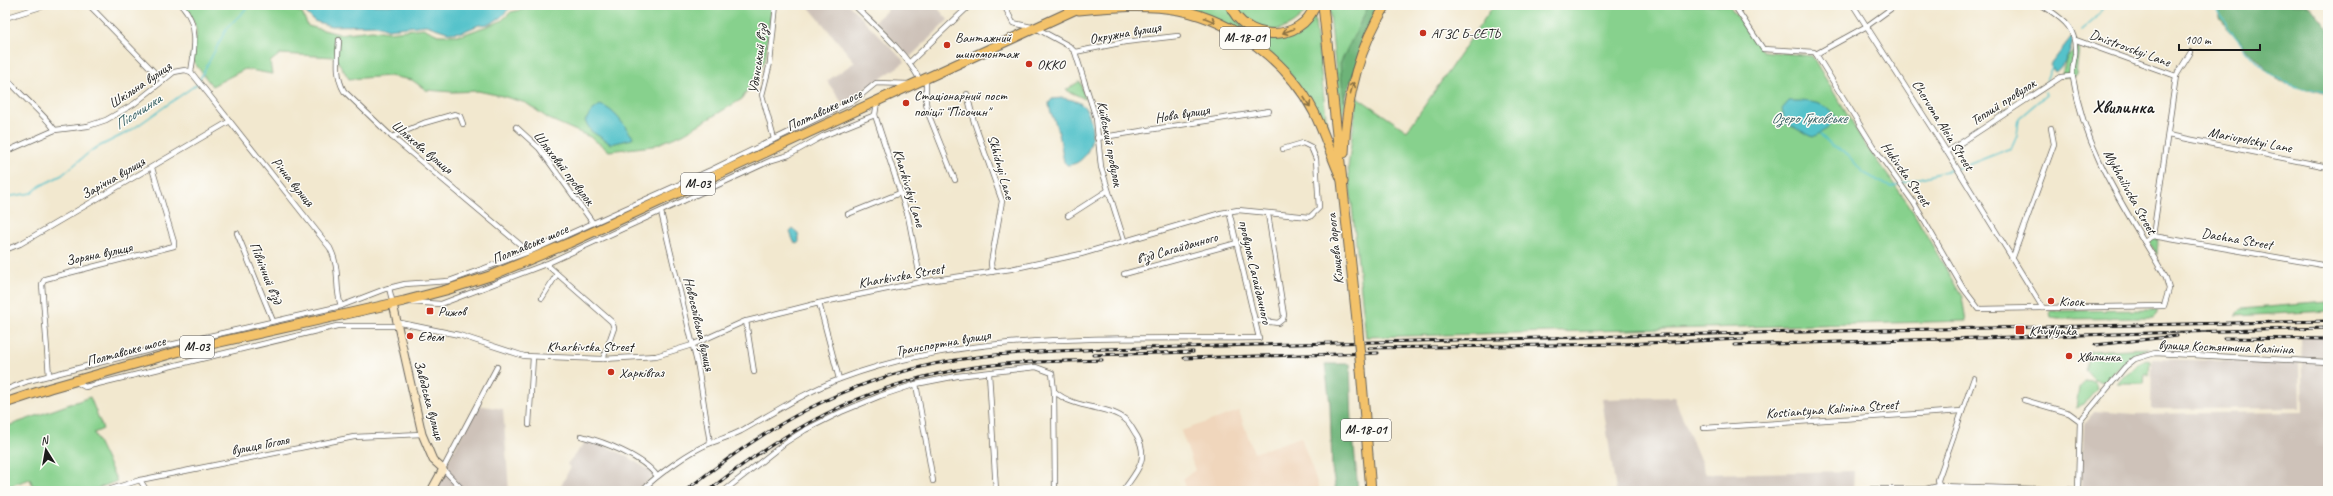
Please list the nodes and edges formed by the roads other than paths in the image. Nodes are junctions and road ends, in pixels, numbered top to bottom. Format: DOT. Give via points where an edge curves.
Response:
graph roads {
  1 [pos="47,5"];
  2 [pos="89,5"];
  3 [pos="182,5"];
  4 [pos="776,5"];
  5 [pos="854,5"];
  6 [pos="970,5"];
  7 [pos="1004,5"];
  8 [pos="1085,5"];
  9 [pos="1230,5"];
  10 [pos="1315,5"];
  11 [pos="1323,5"];
  12 [pos="1386,5"];
  13 [pos="1734,5"];
  14 [pos="1853,5"];
  15 [pos="1896,5"];
  16 [pos="2042,5"];
  17 [pos="1078,8"];
  18 [pos="5,18"];
  19 [pos="1867,26"];
  20 [pos="1036,28"];
  21 [pos="1178,36"];
  22 [pos="339,40"];
  23 [pos="2076,40"];
  24 [pos="1075,52"];
  25 [pos="2191,52"];
  26 [pos="1815,53"];
  27 [pos="910,62"];
  28 [pos="191,72"];
  29 [pos="5,76"];
  30 [pos="2072,76"];
  31 [pos="2176,76"];
  32 [pos="163,81"];
  33 [pos="919,81"];
  34 [pos="967,94"];
  35 [pos="877,100"];
  36 [pos="1269,111"];
  37 [pos="875,115"];
  38 [pos="230,121"];
  39 [pos="463,124"];
  40 [pos="516,127"];
  41 [pos="2051,128"];
  42 [pos="55,130"];
  43 [pos="2168,135"];
  44 [pos="392,137"];
  45 [pos="1097,138"];
  46 [pos="774,139"];
  47 [pos="1283,149"];
  48 [pos="5,152"];
  49 [pos="1947,152"];
  50 [pos="2328,167"];
  51 [pos="152,168"];
  52 [pos="955,180"];
  53 [pos="1343,182"];
  54 [pos="1107,191"];
  55 [pos="900,193"];
  56 [pos="1229,211"];
  57 [pos="661,212"];
  58 [pos="848,214"];
  59 [pos="1268,214"];
  60 [pos="1068,216"];
  61 [pos="593,223"];
  62 [pos="237,233"];
  63 [pos="2153,236"];
  64 [pos="1124,240"];
  65 [pos="2144,241"];
  66 [pos="1237,243"];
  67 [pos="5,250"];
  68 [pos="529,252"];
  69 [pos="2013,257"];
  70 [pos="546,264"];
  71 [pos="2328,266"];
  72 [pos="992,272"];
  73 [pos="557,274"];
  74 [pos="1124,274"];
  75 [pos="921,282"];
  76 [pos="390,288"];
  77 [pos="542,298"];
  78 [pos="404,301"];
  79 [pos="819,303"];
  80 [pos="393,304"];
  81 [pos="341,306"];
  82 [pos="2043,308"];
  83 [pos="1255,320"];
  84 [pos="273,321"];
  85 [pos="746,321"];
  86 [pos="396,324"];
  87 [pos="1259,338"];
  88 [pos="692,345"];
  89 [pos="534,357"];
  90 [pos="603,360"];
  91 [pos="2328,362"];
  92 [pos="497,367"];
  93 [pos="754,372"];
  94 [pos="989,373"];
  95 [pos="49,376"];
  96 [pos="1974,378"];
  97 [pos="839,379"];
  98 [pos="72,381"];
  99 [pos="916,384"];
  100 [pos="5,390"];
  101 [pos="1054,391"];
  102 [pos="2024,400"];
  103 [pos="5,404"];
  104 [pos="1962,411"];
  105 [pos="2080,421"];
  106 [pos="529,425"];
  107 [pos="1704,428"];
  108 [pos="422,434"];
  109 [pos="581,436"];
  110 [pos="710,443"];
  111 [pos="443,469"];
  112 [pos="657,476"];
  113 [pos="140,480"];
  114 [pos="933,480"];
  115 [pos="1939,486"];
  116 [pos="1872,489"];
  117 [pos="105,491"];
  118 [pos="146,491"];
  119 [pos="431,491"];
  120 [pos="464,491"];
  121 [pos="641,491"];
  122 [pos="724,491"];
  123 [pos="996,491"];
  124 [pos="1055,491"];
  125 [pos="1123,491"];
  126 [pos="1371,491"];
  127 [pos="2078,491"];
  1 -- 18 [label="street"];
  2 -- 32 [label="street"];
  3 -- 28 [label="street" via="191,18 196,42"];
  4 -- 46 [label="street, Удянський в’їзд" via="770,63 762,95"];
  5 -- 27 [label="street"];
  6 -- 27 [label="street"];
  7 -- 20 [label="street" via="1013,24"];
  8 -- 17 [label="highway, Полтавське шосе / М-03"];
  10 -- 9 [label="highway, one-way" via="1302,24 1294,30 1274,34 1264,34 1245,25 1237,18"];
  11 -- 53 [label="highway, Кільцева дорога / М-18-01"];
  53 -- 12 [label="highway, М-18-01, one-way" via="1349,98 1362,55 1378,16"];
  13 -- 26 [label="street" via="1763,49"];
  14 -- 19 [label="street, Chervona Aleia Street"];
  15 -- 19 [label="street"];
  16 -- 23 [label="street" via="2064,20"];
  17 -- 20 [label="highway, Полтавське шосе / М-03"];
  17 -- 53 [label="highway, М-18-01, one-way" via="1128,6 1180,10 1231,29 1251,42 1288,75 1313,111"];
  19 -- 26 [label="street"];
  19 -- 49 [label="street, Chervona Aleia Street"];
  20 -- 24 [label="street"];
  20 -- 33 [label="highway, Полтавське шосе / М-03"];
  21 -- 24 [label="street, Окружна вулиця" via="1125,42"];
  22 -- 44 [label="street, Шляхова вулиця" via="337,63 340,84 356,104"];
  23 -- 30 [label="street, Mykhailivska Street"];
  23 -- 31 [label="street, Dnistrovskyi Lane"];
  24 -- 45 [label="street, Київський провулок" via="1096,118"];
  25 -- 31 [label="street"];
  26 -- 82 [label="street, Hukivska Street" via="1873,146 1914,203 1963,288 1979,309"];
  27 -- 33 [label="street"];
  28 -- 32 [label="street, Шкільна вулиця" via="174,72"];
  28 -- 38 [label="street, Річна вулиця"];
  29 -- 42 [label="street" via="13,87 42,113"];
  30 -- 49 [label="street, Теплий провулок" via="2061,77"];
  30 -- 65 [label="street, Mykhailivska Street" via="2099,164"];
  31 -- 43 [label="street"];
  32 -- 42 [label="street, Шкільна вулиця" via="134,104 106,120 92,125"];
  33 -- 35 [label="highway, Полтавське шосе / М-03"];
  33 -- 46 [label="street" via="876,83 855,100"];
  33 -- 52 [label="street" via="928,113"];
  34 -- 72 [label="street, Skhidnyi Lane" via="974,122 1002,201 991,263"];
  35 -- 37 [label="street, Kharkivskyi Lane"];
  35 -- 78 [label="highway, Полтавське шосе / М-03" via="556,249 490,276"];
  36 -- 45 [label="street, Нова вулиця"];
  37 -- 55 [label="street, Kharkivskyi Lane"];
  37 -- 57 [label="street"];
  38 -- 51 [label="street, Зарічна вулиця"];
  38 -- 81 [label="street, Річна вулиця" via="330,248 338,268 337,288"];
  39 -- 44 [label="street" via="460,116 455,114 424,123"];
  40 -- 61 [label="street, Шляховий провулок" via="539,148"];
  41 -- 69 [label="street" via="2054,144"];
  42 -- 48 [label="street, Шкільна вулиця"];
  43 -- 50 [label="street, Mariupolskyi Lane"];
  43 -- 63 [label="street"];
  44 -- 68 [label="street, Шляхова вулиця"];
  45 -- 54 [label="street, Київський провулок" via="1100,167"];
  46 -- 61 [label="street"];
  47 -- 59 [label="street, Kharkivska Street" via="1303,143 1311,147 1316,158 1319,208 1315,215 1305,218"];
  49 -- 69 [label="street, Chervona Aleia Street"];
  51 -- 67 [label="street, Зарічна вулиця" via="20,244"];
  51 -- 95 [label="street, Зоряна вулиця" via="174,246 45,279 42,284"];
  53 -- 126 [label="highway, Кільцева дорога / М-18-01, bridge"];
  54 -- 60 [label="street"];
  54 -- 64 [label="street, Київський провулок"];
  55 -- 58 [label="street"];
  55 -- 75 [label="street, Kharkivskyi Lane" via="911,227"];
  56 -- 59 [label="street, Kharkivska Street"];
  56 -- 64 [label="street, Kharkivska Street"];
  56 -- 66 [label="street, провулок Сагайдачного"];
  57 -- 70 [label="street"];
  57 -- 88 [label="street, Новоселівська вулиця"];
  59 -- 83 [label="street" via="1284,315 1283,320 1278,323"];
  61 -- 68 [label="street"];
  62 -- 84 [label="street, Північний в’їзд"];
  63 -- 65 [label="street"];
  63 -- 71 [label="street, Dachna Street"];
  64 -- 72 [label="street, Kharkivska Street" via="1081,254"];
  65 -- 82 [label="street, Mykhailivska Street" via="2166,278 2169,289 2164,306"];
  66 -- 74 [label="street, в’їзд Сагайдачного"];
  66 -- 83 [label="street, провулок Сагайдачного"];
  68 -- 76 [label="street" via="449,281"];
  69 -- 82 [label="street, Chervona Aleia Street"];
  70 -- 73 [label="street"];
  70 -- 78 [label="street" via="441,304"];
  72 -- 75 [label="street, Kharkivska Street"];
  73 -- 77 [label="street"];
  73 -- 90 [label="street" via="613,323 614,328"];
  75 -- 79 [label="street, Kharkivska Street"];
  76 -- 80 [label="street"];
  76 -- 81 [label="street"];
  78 -- 80 [label="highway, Полтавське шосе / М-03"];
  79 -- 85 [label="street, Kharkivska Street"];
  79 -- 97 [label="street"];
  80 -- 86 [label="street, Заводська вулиця"];
  80 -- 98 [label="highway, Полтавське шосе / М-03" via="184,350"];
  81 -- 84 [label="street"];
  83 -- 87 [label="street, провулок Сагайдачного"];
  84 -- 95 [label="street"];
  85 -- 88 [label="street, Kharkivska Street"];
  85 -- 93 [label="street"];
  86 -- 89 [label="street, Kharkivska Street" via="459,335 506,351"];
  86 -- 98 [label="street, Kharkivska Street" via="337,326 85,387"];
  86 -- 108 [label="street, Заводська вулиця"];
  87 -- 97 [label="street, Транспортна вулиця" via="1067,340 1006,344 912,357"];
  88 -- 90 [label="street, Kharkivska Street" via="656,356"];
  88 -- 110 [label="street, Новоселівська вулиця" via="704,397"];
  89 -- 90 [label="street, Kharkivska Street"];
  89 -- 106 [label="street"];
  91 -- 105 [label="street, вулиця Костянтина Калініна" via="2155,353 2135,359 2125,367"];
  92 -- 111 [label="street"];
  94 -- 99 [label="street"];
  94 -- 101 [label="street" via="1045,368 1052,373"];
  94 -- 123 [label="street"];
  95 -- 100 [label="street"];
  96 -- 104 [label="street"];
  97 -- 110 [label="street, Транспортна вулиця" via="733,436"];
  98 -- 103 [label="highway, Полтавське шосе / М-03"];
  99 -- 114 [label="street"];
  99 -- 122 [label="street" via="840,412 805,430"];
  101 -- 124 [label="street"];
  101 -- 125 [label="street" via="1064,400 1117,414 1128,422 1142,446 1143,454 1140,466"];
  102 -- 105 [label="street" via="2069,413"];
  104 -- 107 [label="street, Kostiantyna Kalinina Street"];
  104 -- 115 [label="street" via="1938,480"];
  105 -- 127 [label="street"];
  108 -- 111 [label="street, Заводська вулиця" via="433,460"];
  108 -- 113 [label="street, вулиця Гоголя" via="354,437"];
  109 -- 112 [label="street" via="611,445 645,465"];
  110 -- 112 [label="street, Транспортна вулиця"];
  111 -- 119 [label="street"];
  111 -- 120 [label="street, Заводська вулиця"];
  112 -- 121 [label="street, Транспортна вулиця"];
  113 -- 117 [label="street, вулиця Гоголя"];
  113 -- 118 [label="street"];
  115 -- 116 [label="street" via="1926,489"];
  115 -- 127 [label="street"];
}
